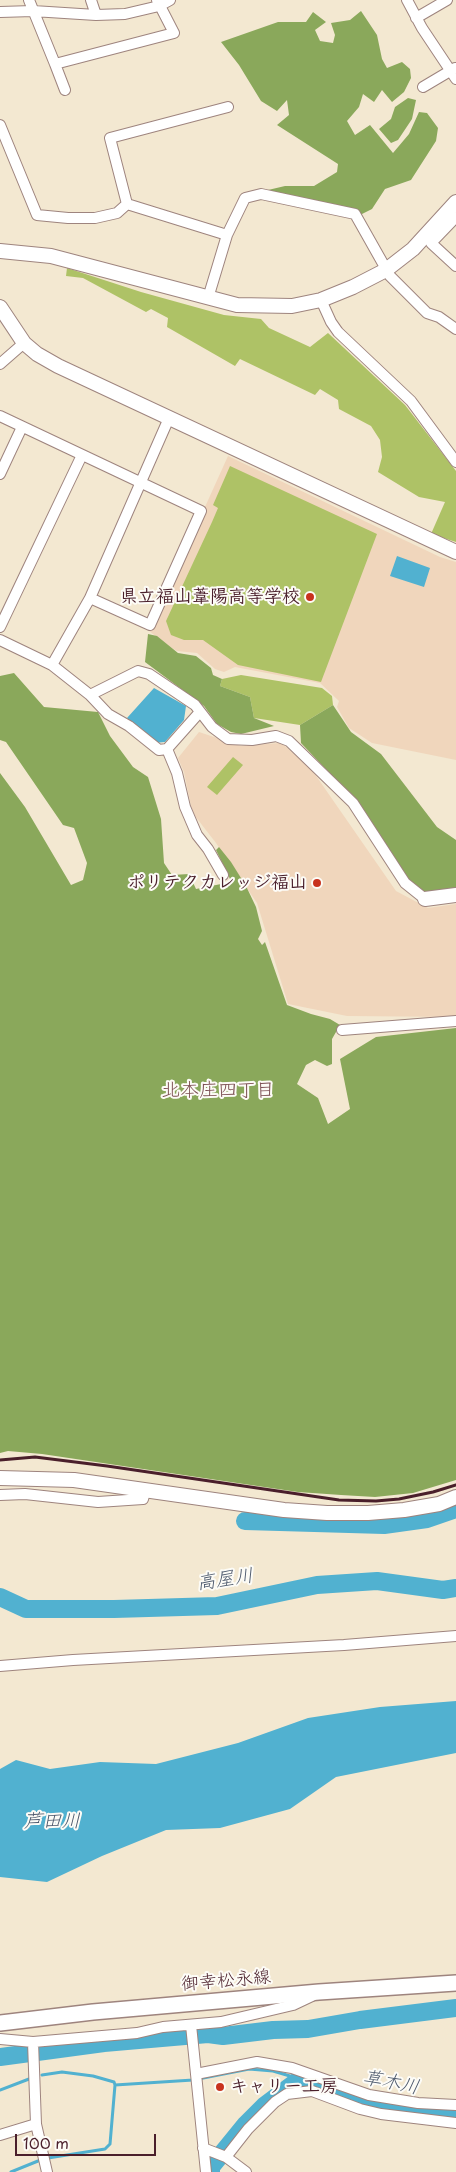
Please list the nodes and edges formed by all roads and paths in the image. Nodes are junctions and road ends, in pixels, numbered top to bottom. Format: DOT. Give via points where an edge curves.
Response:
graph roads {
  1 [pos="29,0"];
  2 [pos="91,0"];
  3 [pos="170,0"];
  4 [pos="407,0"];
  5 [pos="447,0"];
  6 [pos="158,3"];
  7 [pos="33,11"];
  8 [pos="0,12"];
  9 [pos="96,15"];
  10 [pos="416,18"];
  11 [pos="55,64"];
  12 [pos="454,72"];
  13 [pos="422,87"];
  14 [pos="65,90"];
  15 [pos="228,107"];
  16 [pos="0,125"];
  17 [pos="456,202"];
  18 [pos="128,204"];
  19 [pos="456,217"];
  20 [pos="227,235"];
  21 [pos="0,251"];
  22 [pos="456,266"];
  23 [pos="386,270"];
  24 [pos="208,298"];
  25 [pos="321,300"];
  26 [pos="0,307"];
  27 [pos="456,329"];
  28 [pos="24,343"];
  29 [pos="0,364"];
  30 [pos="0,416"];
  31 [pos="169,418"];
  32 [pos="22,427"];
  33 [pos="82,455"];
  34 [pos="456,462"];
  35 [pos="0,474"];
  36 [pos="140,483"];
  37 [pos="456,552"];
  38 [pos="90,598"];
  39 [pos="0,628"];
  40 [pos="0,640"];
  41 [pos="52,665"];
  42 [pos="90,695"];
  43 [pos="199,713"];
  44 [pos="167,749"];
  45 [pos="223,875"];
  46 [pos="456,895"];
  47 [pos="425,899"];
  48 [pos="456,1021"];
  49 [pos="342,1030"];
  50 [pos="0,1478"];
  51 [pos="146,1489"];
  52 [pos="0,1495"];
  53 [pos="456,1497"];
  54 [pos="456,1636"];
  55 [pos="0,1666"];
  56 [pos="456,1983"];
  57 [pos="319,1992"];
  58 [pos="0,2023"];
  59 [pos="192,2032"];
  60 [pos="0,2038"];
  61 [pos="33,2044"];
  62 [pos="197,2078"];
  63 [pos="456,2105"];
  64 [pos="456,2123"];
  65 [pos="36,2124"];
  66 [pos="0,2135"];
  67 [pos="204,2148"];
  68 [pos="222,2155"];
  69 [pos="48,2172"];
  70 [pos="206,2172"];
  71 [pos="246,2172"];
  1 -- 7 [label="street"];
  2 -- 9 [label="street"];
  3 -- 6 [label="street"];
  4 -- 10 [label="street"];
  5 -- 10 [label="street"];
  6 -- 9 [label="street" via="125,14"];
  6 -- 11 [label="street" via="174,33"];
  7 -- 8 [label="street"];
  7 -- 9 [label="street"];
  7 -- 11 [label="street"];
  10 -- 12 [label="street"];
  11 -- 14 [label="street"];
  12 -- 13 [label="street"];
  15 -- 18 [label="street" via="110,138"];
  16 -- 18 [label="street" via="36,215 94,218 118,213"];
  17 -- 23 [label="street" via="413,249"];
  18 -- 20 [label="street"];
  19 -- 22 [label="street" via="431,243"];
  20 -- 23 [label="street" via="245,198 261,194 355,214"];
  20 -- 24 [label="street"];
  21 -- 24 [label="street" via="51,256"];
  23 -- 25 [label="street"];
  23 -- 27 [label="street" via="427,313"];
  24 -- 25 [label="street" via="237,305 292,306"];
  25 -- 34 [label="street" via="338,332 411,401"];
  26 -- 28 [label="street"];
  28 -- 29 [label="street"];
  28 -- 31 [label="street" via="58,366"];
  30 -- 32 [label="street"];
  31 -- 36 [label="street"];
  31 -- 37 [label="street"];
  32 -- 33 [label="street"];
  32 -- 35 [label="street"];
  33 -- 36 [label="street"];
  33 -- 39 [label="street"];
  36 -- 38 [label="street"];
  36 -- 38 [label="street" via="200,511 150,625"];
  38 -- 41 [label="street"];
  40 -- 41 [label="street"];
  41 -- 42 [label="street"];
  42 -- 43 [label="street" via="138,671 172,689 195,705"];
  42 -- 44 [label="street" via="108,714 130,726 159,750"];
  43 -- 44 [label="street"];
  43 -- 47 [label="street" via="228,739 276,736 289,741 353,803 405,883"];
  44 -- 45 [label="street" via="197,835"];
  46 -- 47 [label="street"];
  48 -- 49 [label="street"];
  50 -- 51 [label="street" via="74,1480"];
  51 -- 52 [label="street" via="143,1499 98,1502 25,1494"];
  51 -- 53 [label="street" via="284,1510 327,1513 404,1510"];
  54 -- 55 [label="street"];
  56 -- 57 [label="main road, 御幸松永線"];
  57 -- 58 [label="main road, 御幸松永線"];
  57 -- 59 [label="street" via="293,2005"];
  59 -- 61 [label="street" via="163,2026 137,2033"];
  59 -- 62 [label="street"];
  60 -- 61 [label="street"];
  61 -- 65 [label="street"];
  62 -- 63 [label="street" via="257,2062 292,2068 369,2095"];
  62 -- 67 [label="street"];
  64 -- 68 [label="street" via="360,2109 312,2091 287,2094"];
  65 -- 66 [label="street"];
  65 -- 69 [label="street"];
  67 -- 68 [label="street"];
  67 -- 70 [label="street"];
  68 -- 71 [label="street"];
}
